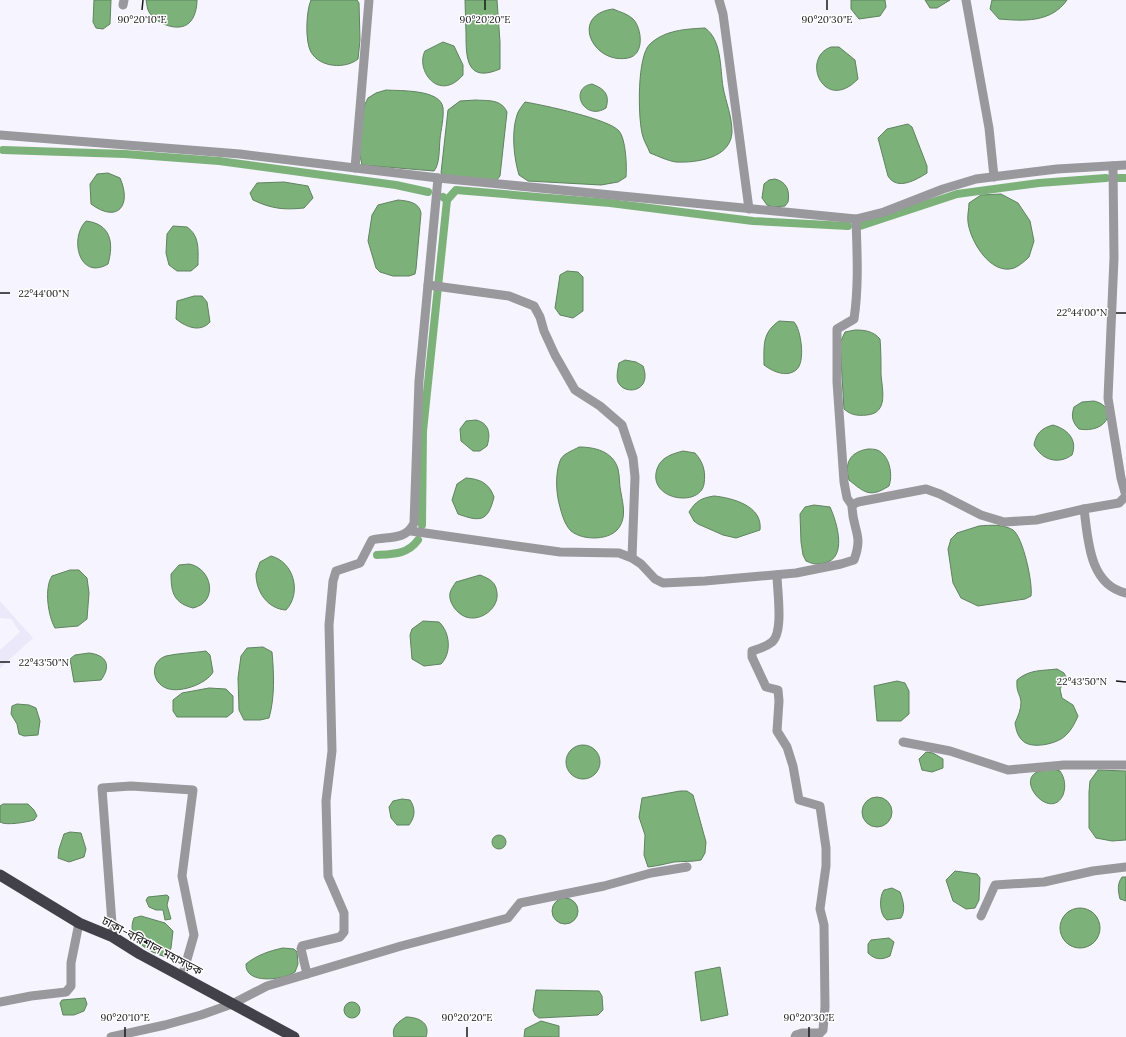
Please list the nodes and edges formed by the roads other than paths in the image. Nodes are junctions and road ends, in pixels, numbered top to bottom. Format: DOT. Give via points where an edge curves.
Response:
graph roads {
  1 [pos="369,0"];
  2 [pos="719,0"];
  3 [pos="966,0"];
  4 [pos="0,135"];
  5 [pos="1126,165"];
  6 [pos="1114,166"];
  7 [pos="356,168"];
  8 [pos="994,177"];
  9 [pos="438,178"];
  10 [pos="749,209"];
  11 [pos="856,219"];
  12 [pos="428,285"];
  13 [pos="852,505"];
  14 [pos="1084,509"];
  15 [pos="411,531"];
  16 [pos="632,558"];
  17 [pos="777,575"];
  18 [pos="1126,593"];
  19 [pos="904,742"];
  20 [pos="1126,765"];
  21 [pos="687,867"];
  22 [pos="1126,867"];
  23 [pos="0,875"];
  24 [pos="981,916"];
  25 [pos="79,923"];
  26 [pos="113,937"];
  27 [pos="307,974"];
  28 [pos="182,977"];
  29 [pos="0,1002"];
  30 [pos="232,1004"];
  31 [pos="111,1037"];
  32 [pos="294,1037"];
  33 [pos="795,1037"];
  1 -- 7 [label="street"];
  2 -- 10 [label="street"];
  3 -- 8 [label="street" via="989,128"];
  4 -- 7 [label="street" via="240,154"];
  5 -- 6 [label="street"];
  6 -- 8 [label="street" via="1058,169"];
  6 -- 14 [label="street" via="1114,258 1108,398 1126,496 1119,503"];
  7 -- 9 [label="street"];
  8 -- 11 [label="street" via="976,179 884,212"];
  9 -- 10 [label="street"];
  9 -- 12 [label="street"];
  10 -- 11 [label="street"];
  11 -- 13 [label="street" via="857,298 854,319 837,329 837,382 844,482 847,498"];
  12 -- 15 [label="street" via="419,381 415,513"];
  12 -- 16 [label="street" via="509,296 534,306 555,355 575,390 600,406 622,425 633,458 635,477"];
  13 -- 14 [label="street" via="926,489 981,515 1004,522 1036,520"];
  13 -- 17 [label="street" via="859,540 854,560"];
  14 -- 18 [label="street" via="1092,559 1104,581 1115,591"];
  15 -- 16 [label="street" via="560,552 619,553"];
  15 -- 27 [label="street" via="404,536 372,540 360,563 336,571 333,581 329,625 332,750 326,801 328,876 344,913 344,932 340,937 302,946"];
  16 -- 17 [label="street" via="655,579 663,582"];
  17 -- 33 [label="street" via="777,632 773,641 752,651 752,657 766,688 778,690 777,731 788,748 799,800 820,806 826,848 820,909 824,925 823,1030 820,1033 802,1033"];
  19 -- 20 [label="street" via="950,751 1008,770 1071,765"];
  21 -- 27 [label="street" via="520,903 508,918"];
  22 -- 24 [label="street" via="1093,871 1044,882 995,885"];
  23 -- 25 [label="highway, ঢাকা-বরিশাল মহাসড়ক"];
  25 -- 26 [label="highway, ঢাকা-বরিশাল মহাসড়ক"];
  25 -- 29 [label="street" via="71,963 71,986 66,992"];
  26 -- 28 [label="highway, ঢাকা-বরিশাল মহাসড়ক"];
  26 -- 28 [label="street" via="102,788 131,786 193,790 182,876 194,935"];
  27 -- 30 [label="street" via="267,986"];
  28 -- 30 [label="highway, ঢাকা-বরিশাল মহাসড়ক"];
  30 -- 31 [label="street" via="165,1025"];
  30 -- 32 [label="highway, ঢাকা-বরিশাল মহাসড়ক"];
}
